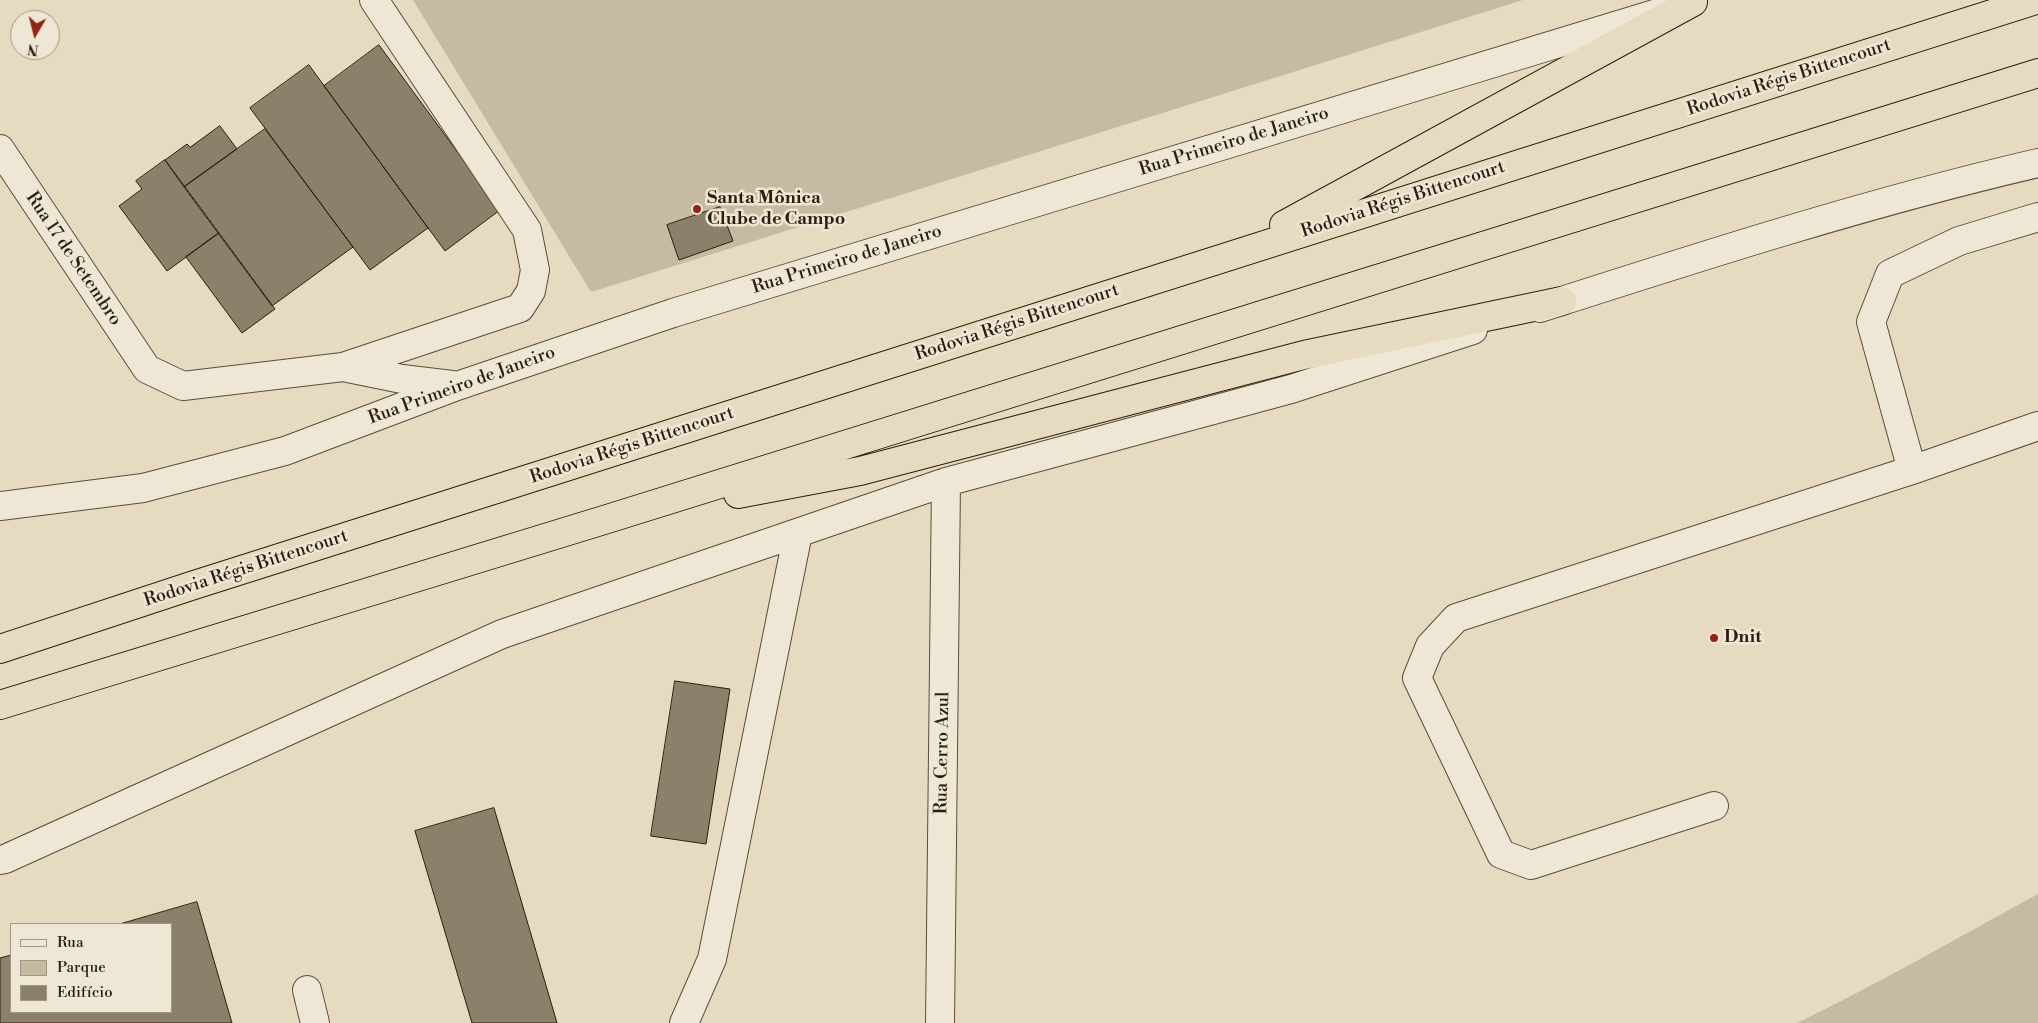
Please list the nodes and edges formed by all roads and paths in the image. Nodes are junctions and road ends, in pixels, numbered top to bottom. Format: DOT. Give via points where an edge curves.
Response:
graph roads {
  1 [pos="374,0"];
  2 [pos="2036,0"];
  3 [pos="1697,1"];
  4 [pos="2038,73"];
  5 [pos="0,148"];
  6 [pos="2038,163"];
  7 [pos="2038,217"];
  8 [pos="1228,256"];
  9 [pos="1562,301"];
  10 [pos="343,367"];
  11 [pos="457,386"];
  12 [pos="2038,426"];
  13 [pos="1912,470"];
  14 [pos="946,482"];
  15 [pos="0,506"];
  16 [pos="604,520"];
  17 [pos="798,533"];
  18 [pos="0,649"];
  19 [pos="0,705"];
  20 [pos="1714,806"];
  21 [pos="0,860"];
  22 [pos="307,990"];
  23 [pos="315,1023"];
  24 [pos="684,1023"];
  25 [pos="940,1023"];
  1 -- 10 [label="street" via="527,230 535,270 531,291 520,308"];
  2 -- 8 [label="highway, Rodovia Régis Bittencourt"];
  3 -- 8 [label="highway"];
  3 -- 11 [label="street, Rua Primeiro de Janeiro" via="673,313"];
  4 -- 16 [label="highway"];
  5 -- 10 [label="street, Rua 17 de Setembro" via="147,368 183,386"];
  6 -- 9 [label="street" via="1847,211"];
  7 -- 13 [label="street" via="1958,240 1890,274 1871,322"];
  8 -- 18 [label="highway, Rodovia Régis Bittencourt"];
  9 -- 14 [label="street" via="1291,389"];
  9 -- 16 [label="highway" via="1304,355 860,471"];
  10 -- 11 [label="street"];
  11 -- 15 [label="street, Rua Primeiro de Janeiro" via="285,451 143,488"];
  12 -- 13 [label="street"];
  13 -- 20 [label="street" via="1456,618 1430,646 1417,678 1501,854 1531,865"];
  14 -- 17 [label="street"];
  14 -- 25 [label="street, Rua Cerro Azul"];
  16 -- 19 [label="highway"];
  17 -- 21 [label="street" via="502,634"];
  17 -- 24 [label="street" via="712,959"];
  22 -- 23 [label="street"];
}
